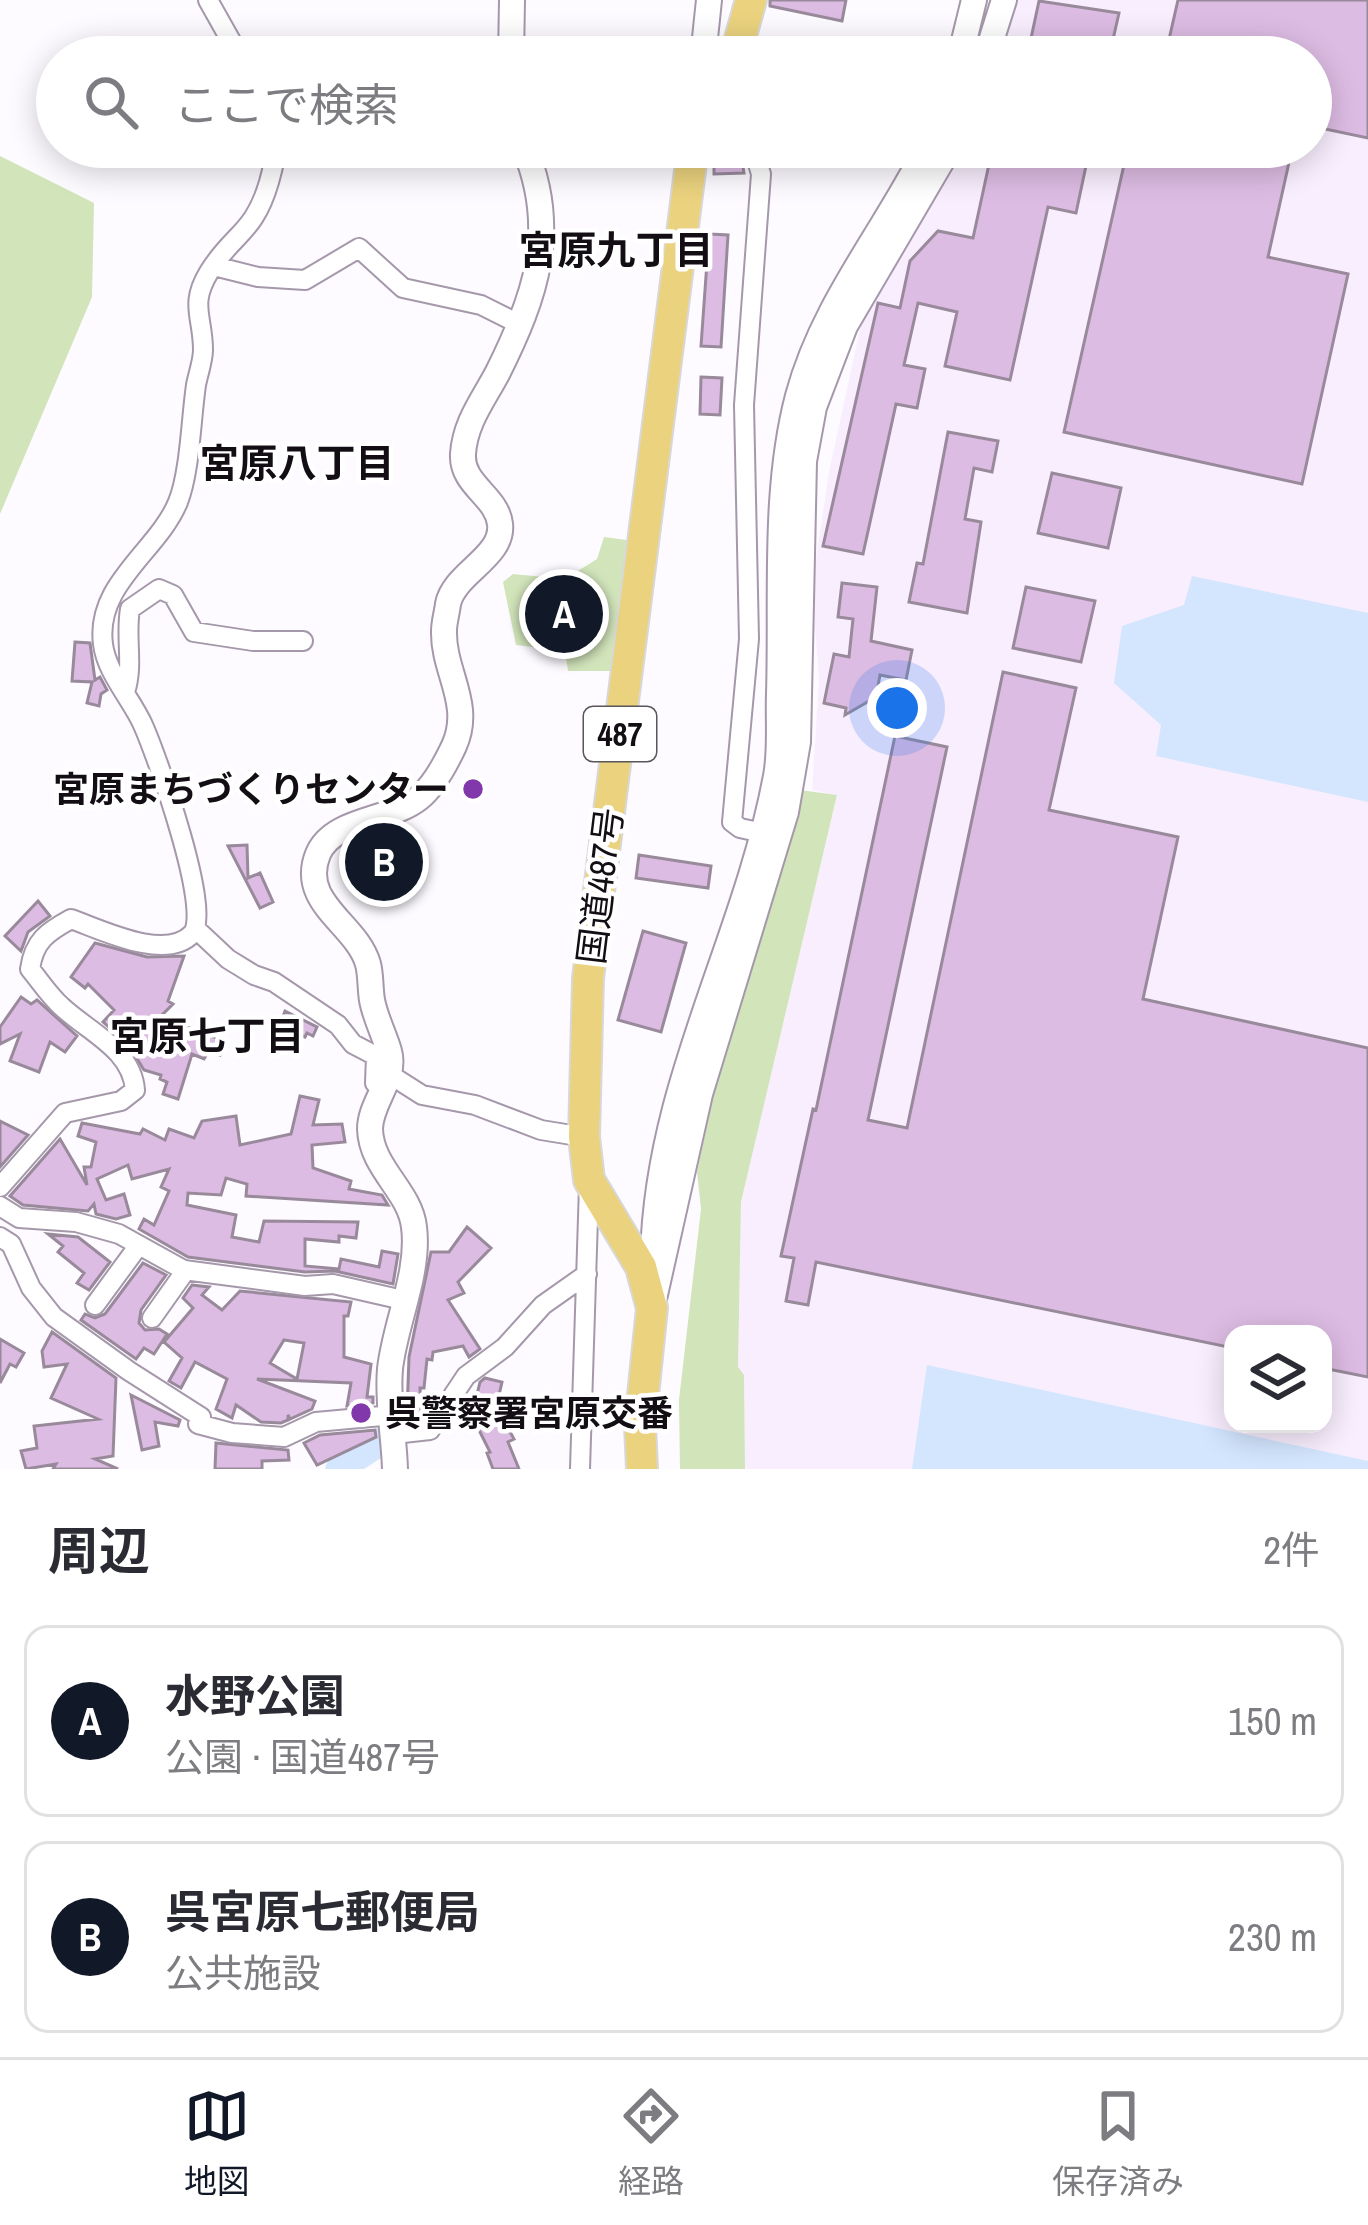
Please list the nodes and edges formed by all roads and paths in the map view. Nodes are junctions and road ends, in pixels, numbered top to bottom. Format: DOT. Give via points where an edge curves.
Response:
graph roads {
  1 [pos="208,0"];
  2 [pos="512,0"];
  3 [pos="710,0"];
  4 [pos="751,0"];
  5 [pos="974,0"];
  6 [pos="1004,0"];
  7 [pos="228,36"];
  8 [pos="511,36"];
  9 [pos="706,36"];
  10 [pos="741,36"];
  11 [pos="965,36"];
  12 [pos="993,36"];
  13 [pos="273,168"];
  14 [pos="531,168"];
  15 [pos="690,168"];
  16 [pos="759,168"];
  17 [pos="915,168"];
  18 [pos="938,168"];
  19 [pos="214,266"];
  20 [pos="517,323"];
  21 [pos="303,641"];
  22 [pos="124,692"];
  23 [pos="771,834"];
  24 [pos="196,928"];
  25 [pos="386,1082"];
  26 [pos="584,1137"];
  27 [pos="590,1180"];
  28 [pos="0,1186"];
  29 [pos="0,1206"];
  30 [pos="0,1238"];
  31 [pos="139,1245"];
  32 [pos="186,1270"];
  33 [pos="587,1274"];
  34 [pos="403,1300"];
  35 [pos="95,1305"];
  36 [pos="652,1308"];
  37 [pos="152,1318"];
  38 [pos="393,1424"];
  39 [pos="394,1469"];
  40 [pos="580,1469"];
  41 [pos="641,1469"];
  1 -- 7 [label="street"];
  2 -- 8 [label="street"];
  3 -- 9 [label="street"];
  4 -- 10 [label="highway"];
  5 -- 11 [label="street"];
  6 -- 12 [label="street"];
  13 -- 19 [label="street" via="250,227"];
  14 -- 20 [label="street" via="543,251"];
  15 -- 26 [label="highway, 国道487号 / 487" via="588,978"];
  16 -- 23 [label="street" via="744,405 749,639 732,822"];
  17 -- 23 [label="street" via="832,308 798,395 784,479"];
  18 -- 23 [label="street" via="844,326 814,407 803,482 798,742"];
  19 -- 20 [label="street" via="305,280 359,248 403,288 481,305"];
  19 -- 22 [label="street" via="195,300 203,352 180,499 107,609 103,645"];
  20 -- 25 [label="street" via="462,457 501,522 490,551 451,590 443,633 460,699 454,745 419,798 343,830 326,842 316,867 322,901 369,965 391,1058"];
  21 -- 22 [label="street" via="194,632 172,595 159,589 130,608"];
  22 -- 24 [label="street" via="170,790"];
  23 -- 36 [label="street" via="770,878 700,1094"];
  24 -- 25 [label="street" via="228,959 338,1025 352,1045 376,1056 375,1083"];
  24 -- 28 [label="street" via="171,943 140,944 71,919 37,944 30,969 110,1045 135,1090 121,1101 65,1113"];
  25 -- 26 [label="street"];
  25 -- 34 [label="street" via="370,1121 373,1150 414,1220"];
  26 -- 27 [label="highway, 国道487号 / 487"];
  27 -- 33 [label="street"];
  27 -- 36 [label="highway, 国道487号 / 487" via="641,1267"];
  29 -- 31 [label="street" via="19,1218 76,1222"];
  30 -- 38 [label="street" via="54,1316 200,1420 284,1437 316,1422"];
  31 -- 32 [label="street"];
  31 -- 35 [label="street"];
  32 -- 34 [label="street" via="333,1284"];
  32 -- 37 [label="street"];
  33 -- 38 [label="street" via="466,1376 430,1430"];
  33 -- 40 [label="street"];
  34 -- 38 [label="street" via="390,1370"];
  36 -- 41 [label="highway, 国道487号 / 487"];
  38 -- 39 [label="street"];
}
